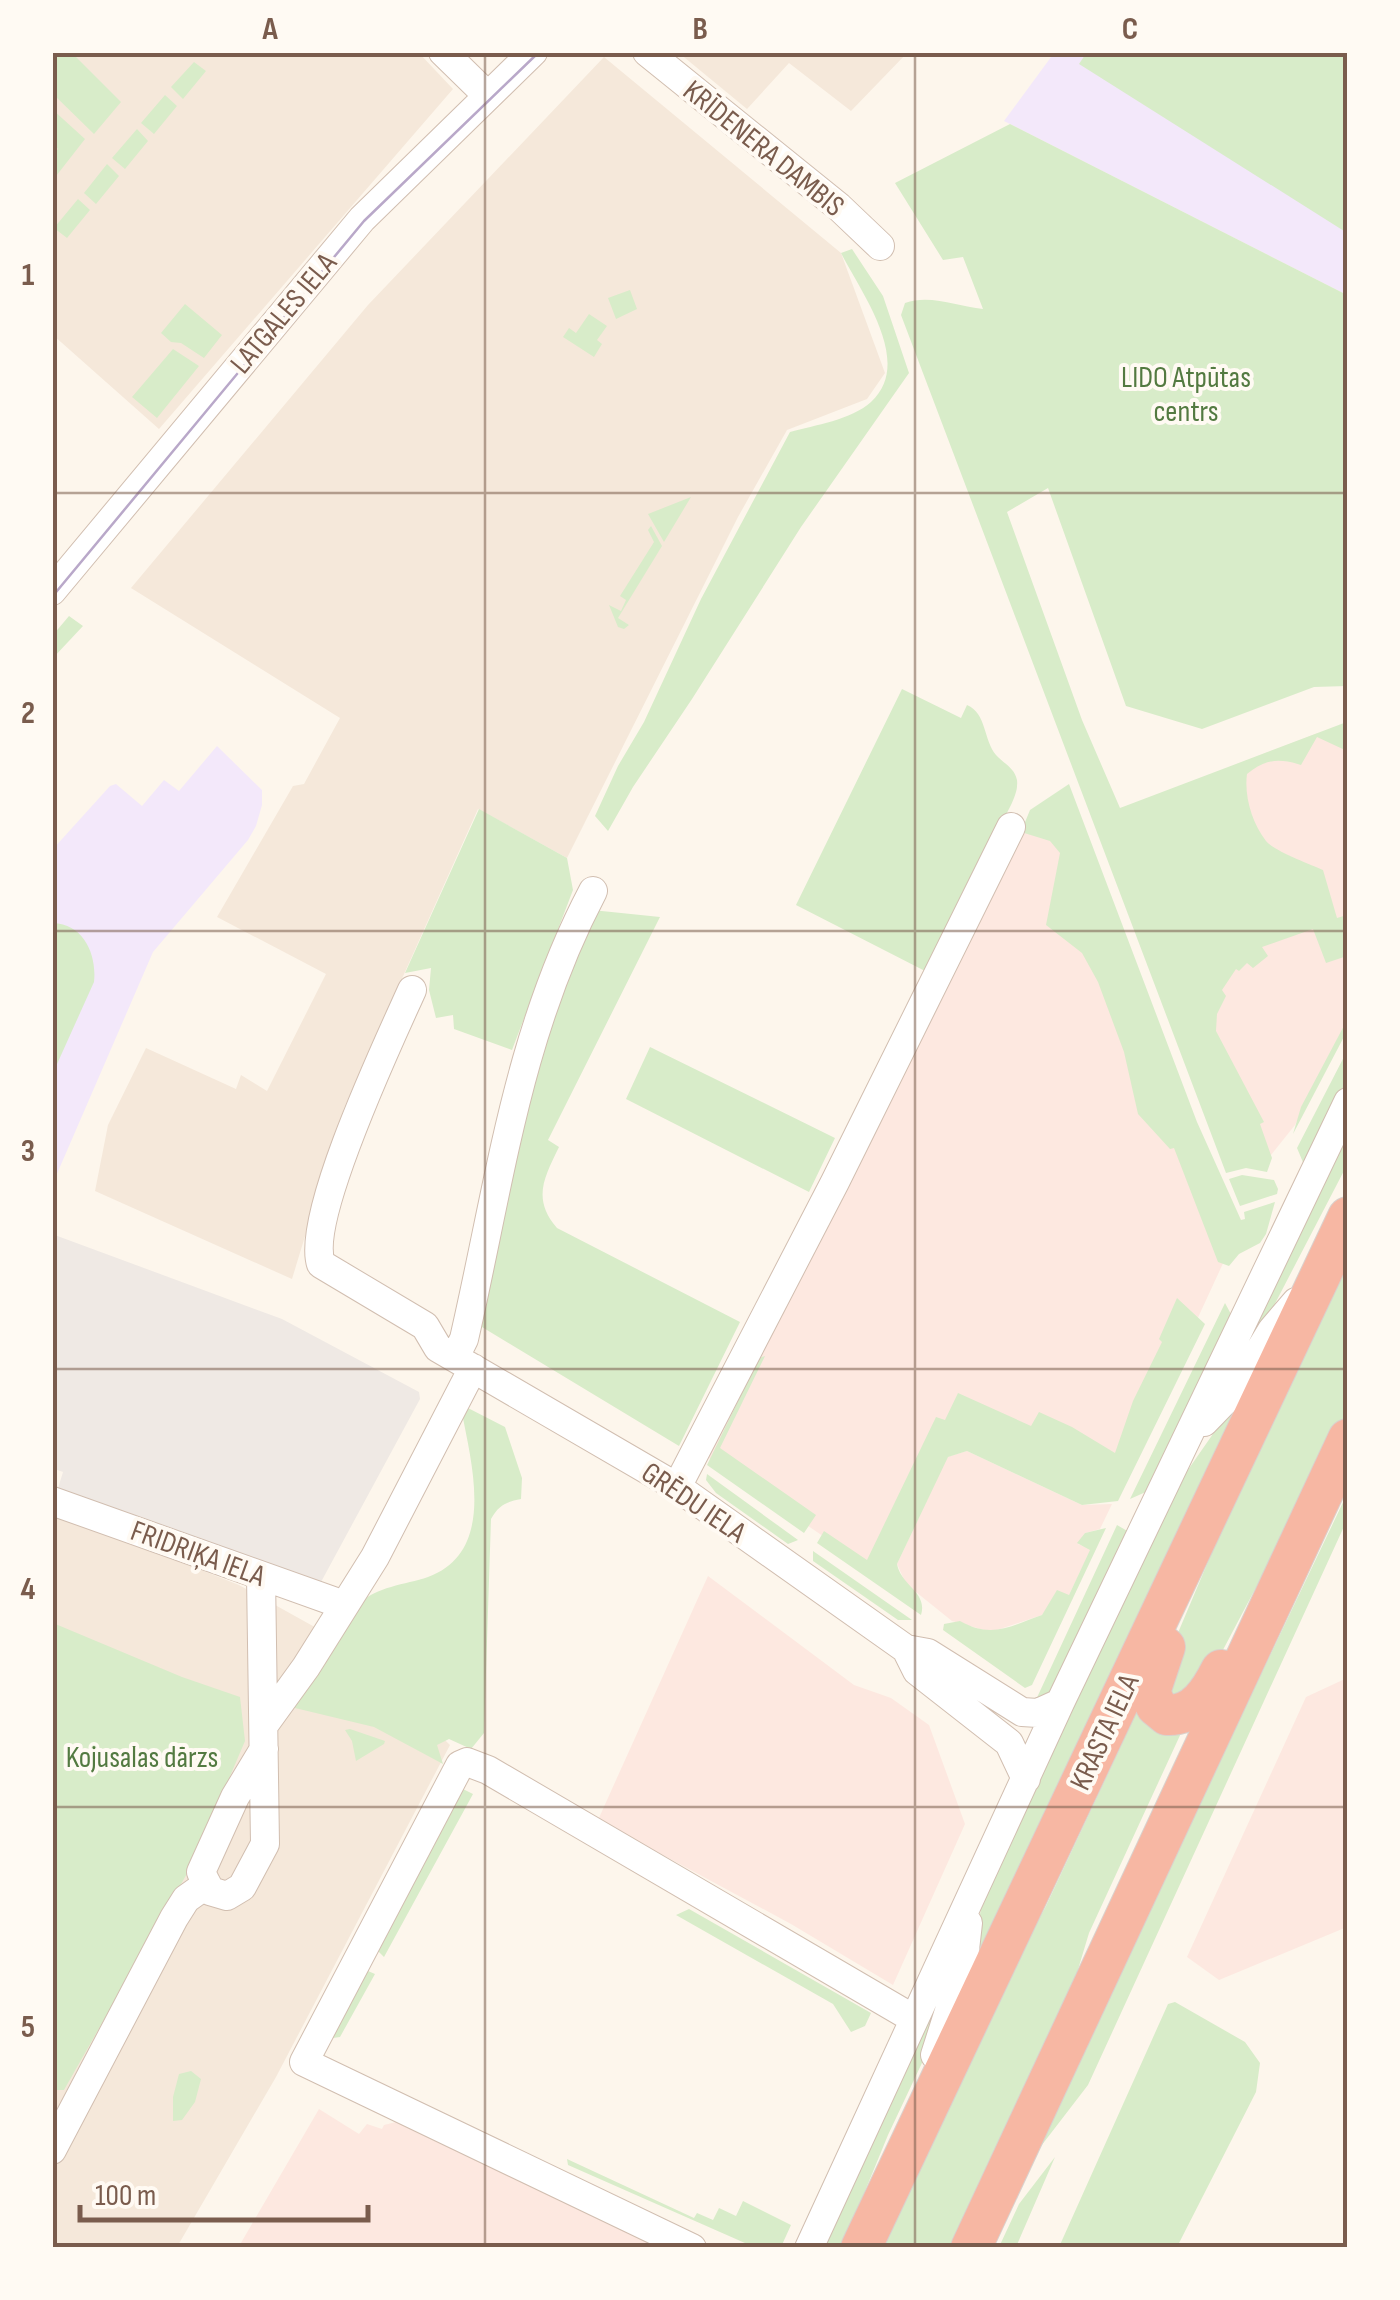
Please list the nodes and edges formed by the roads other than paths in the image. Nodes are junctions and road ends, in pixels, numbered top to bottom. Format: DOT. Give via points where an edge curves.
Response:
graph roads {
  1 [pos="443,52"];
  2 [pos="533,52"];
  3 [pos="647,52"];
  4 [pos="488,96"];
  5 [pos="880,246"];
  6 [pos="52,591"];
  7 [pos="1011,827"];
  8 [pos="593,891"];
  9 [pos="412,990"];
  10 [pos="1348,1102"];
  11 [pos="1348,1218"];
  12 [pos="1321,1273"];
  13 [pos="464,1363"];
  14 [pos="1250,1425"];
  15 [pos="1189,1438"];
  16 [pos="1348,1439"];
  17 [pos="678,1487"];
  18 [pos="52,1500"];
  19 [pos="1317,1503"];
  20 [pos="260,1576"];
  21 [pos="344,1605"];
  22 [pos="906,1649"];
  23 [pos="1060,1704"];
  24 [pos="264,1737"];
  25 [pos="1026,1779"];
  26 [pos="207,1884"];
  27 [pos="971,1901"];
  28 [pos="914,2019"];
  29 [pos="52,2150"];
  30 [pos="904,2154"];
  31 [pos="692,2248"];
  32 [pos="810,2248"];
  33 [pos="861,2248"];
  34 [pos="971,2248"];
  1 -- 4 [label="street"];
  2 -- 4 [label="street, LATGALES IELA"];
  3 -- 5 [label="street, KRĪDENERA DAMBIS"];
  4 -- 6 [label="street, LATGALES IELA" via="362,219"];
  7 -- 17 [label="street"];
  8 -- 13 [label="street" via="534,1031 512,1107"];
  9 -- 13 [label="street, GRĒDU IELA" via="350,1131 320,1227 318,1255 336,1275 425,1326 438,1348"];
  10 -- 15 [label="street"];
  11 -- 12 [label="highway, KRASTA IELA"];
  12 -- 14 [label="highway, KRASTA IELA"];
  12 -- 15 [label="street" via="1272,1330 1237,1388"];
  13 -- 17 [label="street, GRĒDU IELA"];
  13 -- 21 [label="street" via="375,1557"];
  14 -- 19 [label="highway" via="1222,1529 1153,1678 1150,1692 1160,1711 1183,1714 1205,1697 1277,1558"];
  14 -- 30 [label="highway, KRASTA IELA"];
  15 -- 23 [label="street"];
  16 -- 19 [label="highway"];
  17 -- 22 [label="street, GRĒDU IELA"];
  18 -- 20 [label="street, FRIDRIĶA IELA"];
  19 -- 34 [label="highway"];
  20 -- 21 [label="street, FRIDRIĶA IELA"];
  20 -- 24 [label="street"];
  21 -- 24 [label="street"];
  22 -- 23 [label="street, GRĒDU IELA" via="928,1654 1022,1712"];
  22 -- 25 [label="street, GRĒDU IELA" via="916,1671 1009,1743"];
  23 -- 25 [label="street"];
  24 -- 26 [label="street" via="202,1872"];
  24 -- 26 [label="street" via="264,1844 242,1887 228,1896"];
  25 -- 27 [label="street"];
  26 -- 29 [label="street" via="174,1918"];
  27 -- 28 [label="street"];
  27 -- 30 [label="street" via="963,1968"];
  28 -- 31 [label="street" via="488,1770 460,1765 304,2062"];
  28 -- 32 [label="street"];
  30 -- 33 [label="highway, KRASTA IELA"];
}
